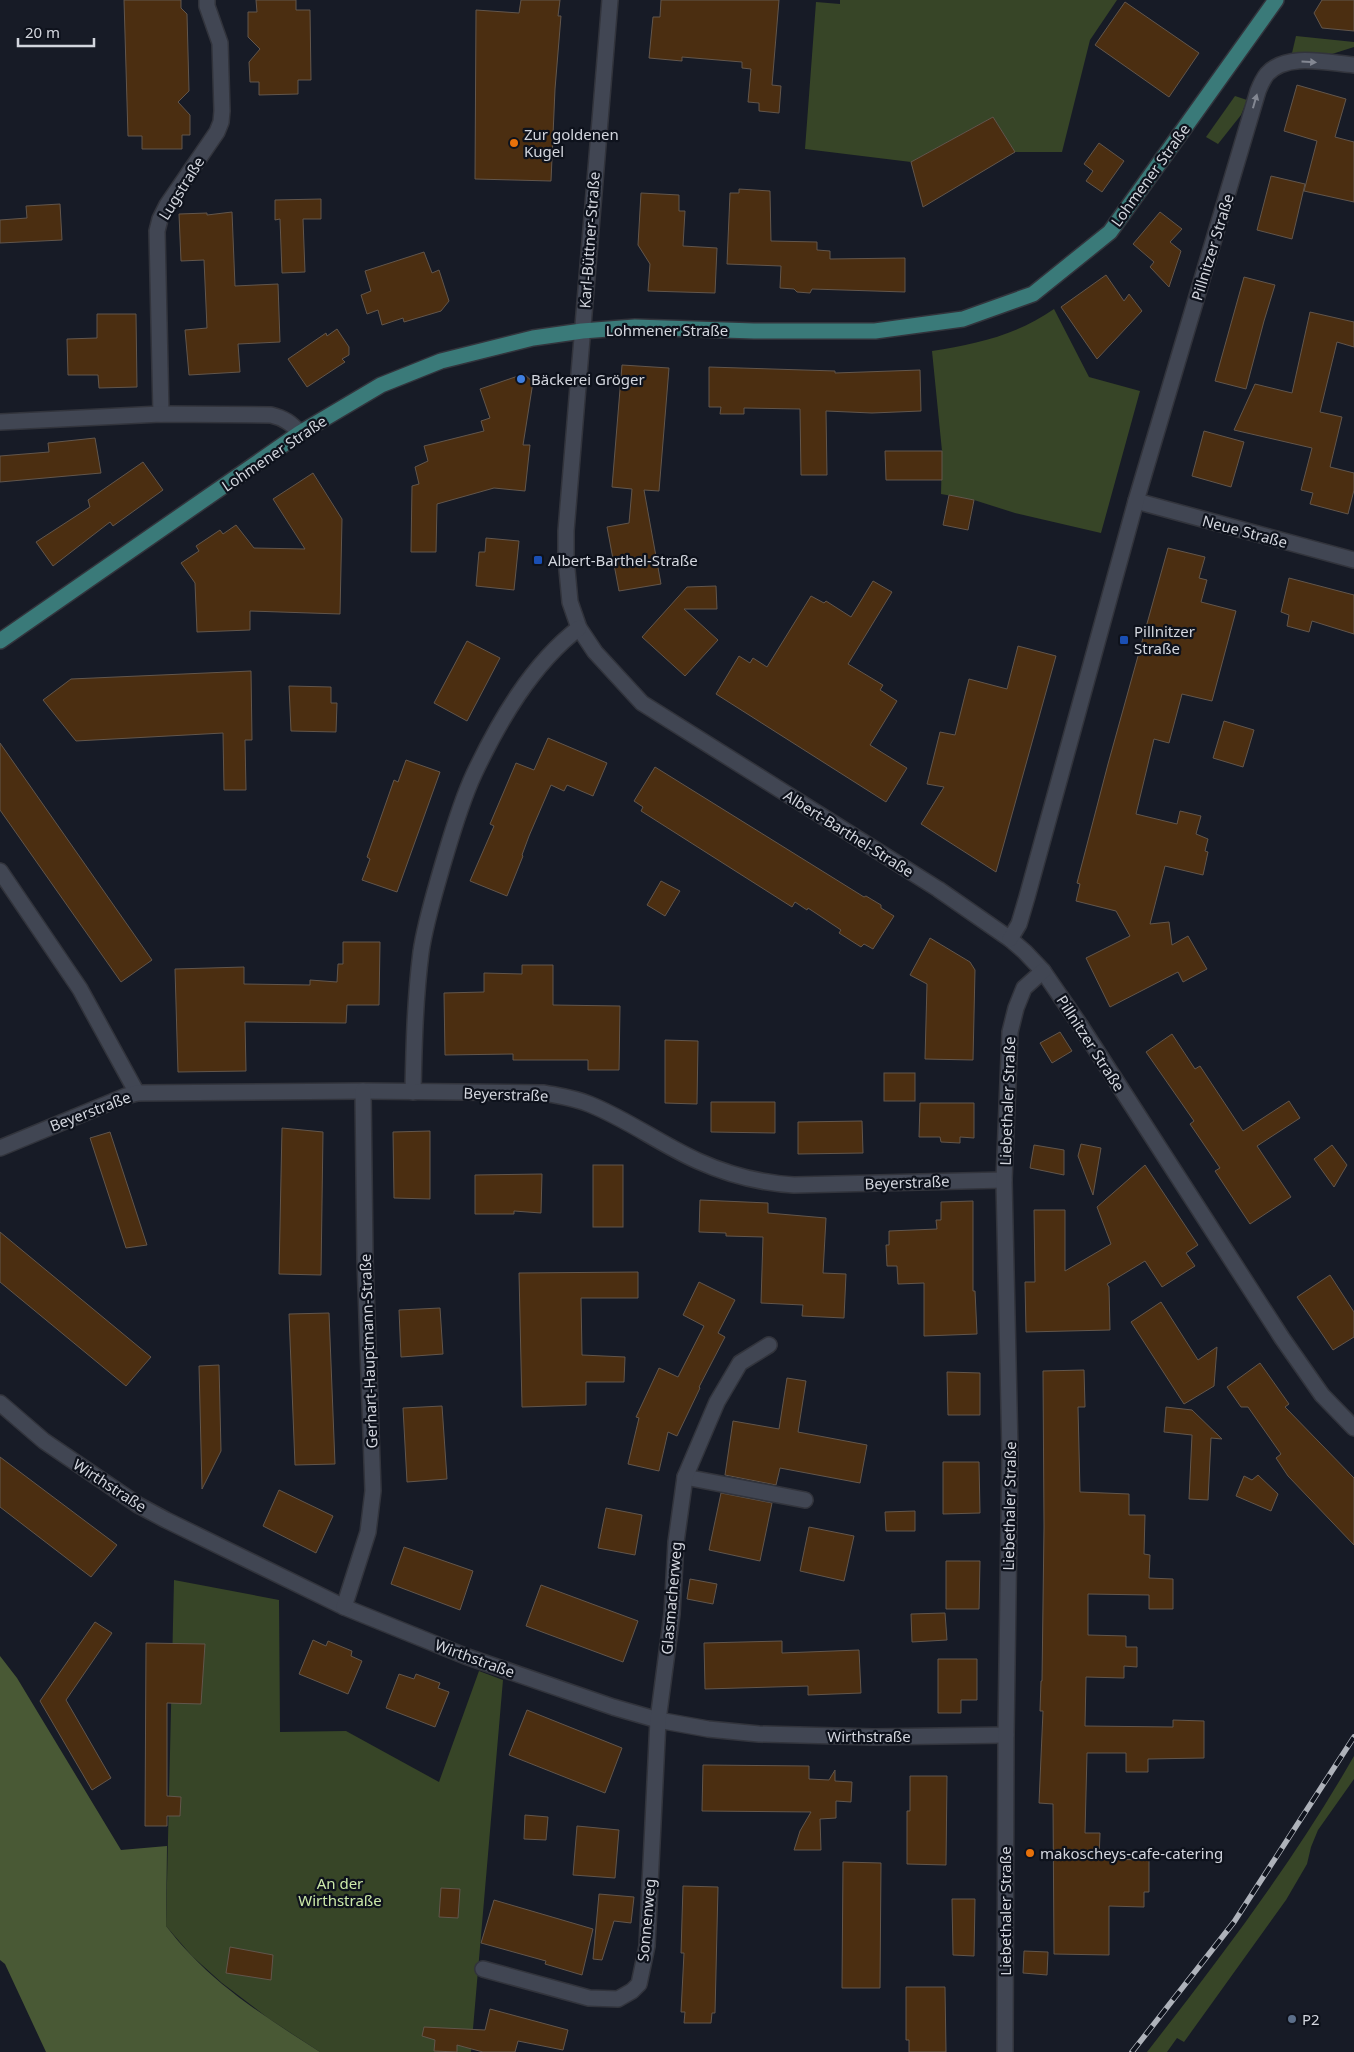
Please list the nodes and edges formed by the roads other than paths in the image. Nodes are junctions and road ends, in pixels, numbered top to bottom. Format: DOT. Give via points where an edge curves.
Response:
graph roads {
  1 [pos="207,0"];
  2 [pos="610,0"];
  3 [pos="1275,1"];
  4 [pos="1354,65"];
  5 [pos="582,331"];
  6 [pos="161,414"];
  7 [pos="0,422"];
  8 [pos="300,433"];
  9 [pos="1136,501"];
  10 [pos="1354,560"];
  11 [pos="579,628"];
  12 [pos="0,641"];
  13 [pos="0,871"];
  14 [pos="1010,939"];
  15 [pos="1043,971"];
  16 [pos="364,1091"];
  17 [pos="413,1092"];
  18 [pos="137,1093"];
  19 [pos="0,1148"];
  20 [pos="1004,1180"];
  21 [pos="769,1345"];
  22 [pos="0,1403"];
  23 [pos="1354,1428"];
  24 [pos="685,1477"];
  25 [pos="805,1500"];
  26 [pos="344,1606"];
  27 [pos="658,1720"];
  28 [pos="1006,1735"];
  29 [pos="483,1969"];
  30 [pos="1005,2052"];
  1 -- 6 [label="street, Lugstraße" via="220,43 222,112 217,132 167,205 157,231"];
  2 -- 5 [label="street, Karl-Büttner-Straße"];
  3 -- 5 [label="main road, Lohmener Straße" via="1110,232 1033,294 963,319 875,331 635,328"];
  9 -- 4 [label="street, Pillnitzer Straße, one-way" via="1258,91 1267,74 1283,63 1301,61"];
  5 -- 8 [label="main road, Lohmener Straße" via="533,338 441,361 381,385"];
  5 -- 11 [label="street, Albert-Barthel-Straße" via="566,559 570,602"];
  6 -- 7 [label="street"];
  6 -- 8 [label="street" via="271,415 281,417"];
  8 -- 12 [label="main road, Lohmener Straße"];
  9 -- 10 [label="street, Neue Straße"];
  9 -- 14 [label="street, Pillnitzer Straße" via="1027,897 1019,924"];
  11 -- 14 [label="street, Albert-Barthel-Straße" via="595,652 642,703 938,889"];
  11 -- 17 [label="street" via="562,642 528,682 473,775 434,895 422,951 415,1017"];
  13 -- 18 [label="street" via="80,989"];
  14 -- 15 [label="street, Pillnitzer Straße"];
  15 -- 20 [label="street, Liebethaler Straße" via="1024,988 1010,1032"];
  15 -- 23 [label="street, Pillnitzer Straße" via="1282,1338 1322,1395"];
  16 -- 17 [label="street, Beyerstraße"];
  16 -- 18 [label="street, Beyerstraße"];
  16 -- 26 [label="street, Gerhart-Hauptmann-Straße" via="365,1259 373,1491 368,1532"];
  17 -- 20 [label="street, Beyerstraße" via="544,1093 567,1097 589,1104 697,1161 735,1176 767,1183"];
  18 -- 19 [label="street, Beyerstraße"];
  20 -- 28 [label="street, Liebethaler Straße" via="1010,1453"];
  21 -- 24 [label="street, Glasmacherweg" via="740,1363 717,1402"];
  22 -- 26 [label="street, Wirthstraße" via="44,1441 138,1504"];
  24 -- 25 [label="street"];
  24 -- 27 [label="street, Glasmacherweg"];
  26 -- 27 [label="street, Wirthstraße" via="464,1656"];
  27 -- 28 [label="street, Wirthstraße" via="759,1734 874,1737"];
  27 -- 29 [label="street, Sonnenweg" via="647,1946 639,1984 618,1999 589,1998"];
  28 -- 30 [label="street, Liebethaler Straße"];
}
